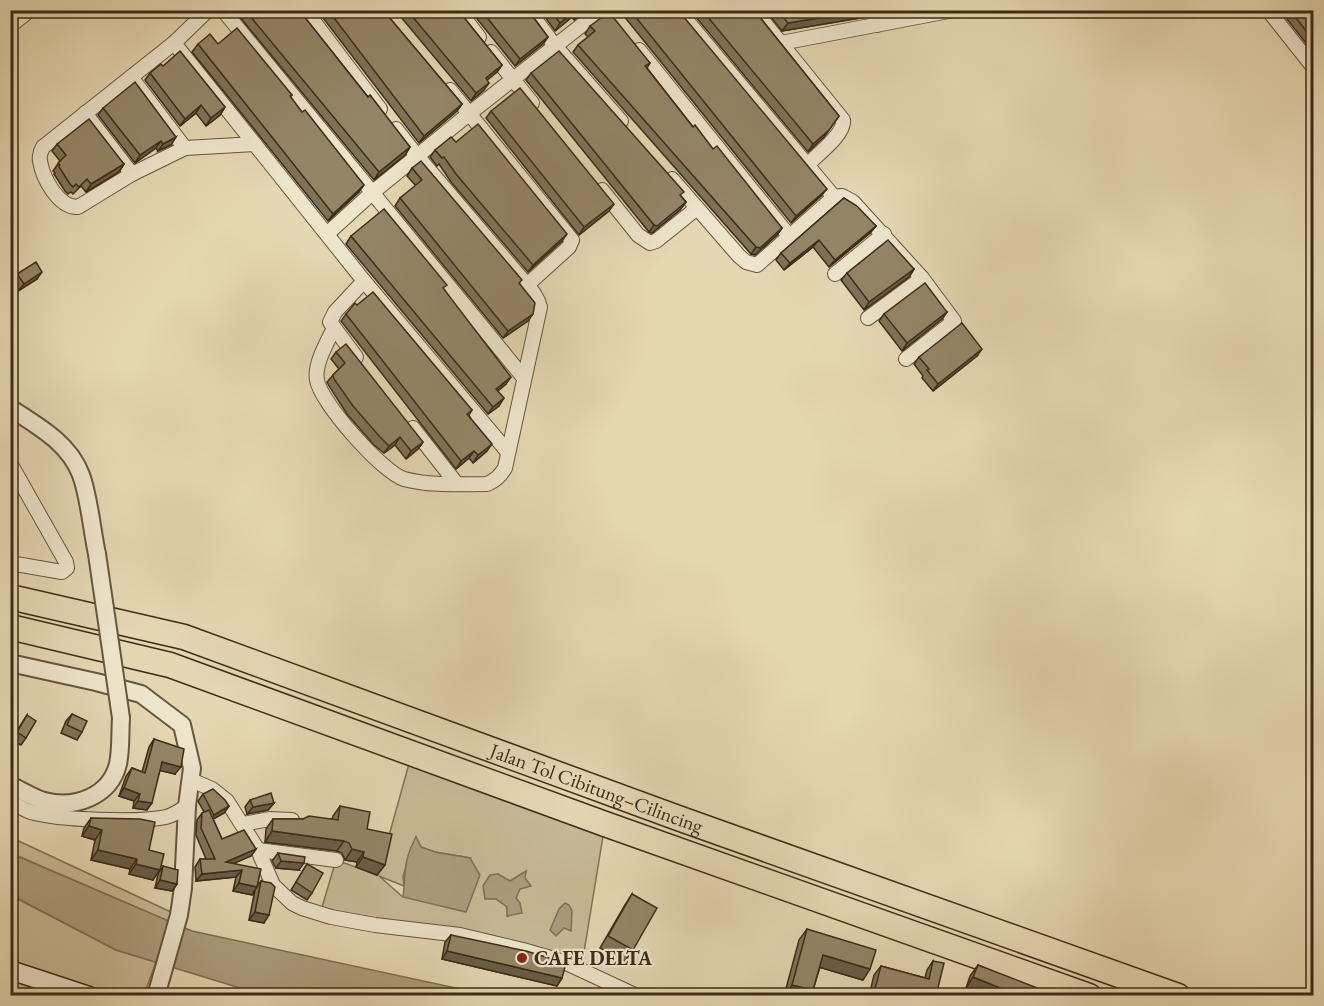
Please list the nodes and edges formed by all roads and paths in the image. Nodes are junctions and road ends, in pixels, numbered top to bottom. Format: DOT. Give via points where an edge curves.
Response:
graph roads {
  1 [pos="30,10"];
  2 [pos="208,10"];
  3 [pos="223,10"];
  4 [pos="304,10"];
  5 [pos="458,10"];
  6 [pos="528,10"];
  7 [pos="601,10"];
  8 [pos="678,10"];
  9 [pos="754,10"];
  10 [pos="874,10"];
  11 [pos="954,10"];
  12 [pos="1274,13"];
  13 [pos="10,26"];
  14 [pos="877,26"];
  15 [pos="629,38"];
  16 [pos="174,43"];
  17 [pos="781,43"];
  18 [pos="556,47"];
  19 [pos="1312,64"];
  20 [pos="131,77"];
  21 [pos="441,79"];
  22 [pos="513,80"];
  23 [pos="85,113"];
  24 [pos="470,113"];
  25 [pos="543,116"];
  26 [pos="627,128"];
  27 [pos="255,144"];
  28 [pos="185,148"];
  29 [pos="418,157"];
  30 [pos="808,164"];
  31 [pos="666,172"];
  32 [pos="132,174"];
  33 [pos="595,180"];
  34 [pos="374,192"];
  35 [pos="834,197"];
  36 [pos="697,208"];
  37 [pos="327,234"];
  38 [pos="884,234"];
  39 [pos="790,237"];
  40 [pos="835,274"];
  41 [pos="922,278"];
  42 [pos="363,281"];
  43 [pos="527,285"];
  44 [pos="868,318"];
  45 [pos="334,328"];
  46 [pos="906,359"];
  47 [pos="363,365"];
  48 [pos="524,378"];
  49 [pos="10,408"];
  50 [pos="406,420"];
  51 [pos="507,451"];
  52 [pos="10,463"];
  53 [pos="456,483"];
  54 [pos="10,563"];
  55 [pos="10,597"];
  56 [pos="10,627"];
  57 [pos="10,663"];
  58 [pos="191,780"];
  59 [pos="10,785"];
  60 [pos="10,801"];
  61 [pos="188,806"];
  62 [pos="296,820"];
  63 [pos="243,824"];
  64 [pos="258,850"];
  65 [pos="336,860"];
  66 [pos="10,970"];
  67 [pos="89,996"];
  68 [pos="156,996"];
  69 [pos="637,996"];
  70 [pos="1089,996"];
  71 [pos="1178,996"];
  1 -- 13 [label="street"];
  2 -- 16 [label="street"];
  3 -- 34 [label="street"];
  4 -- 29 [label="street"];
  5 -- 22 [label="street"];
  6 -- 18 [label="street"];
  7 -- 18 [label="street"];
  8 -- 30 [label="street"];
  9 -- 17 [label="street"];
  10 -- 14 [label="street"];
  11 -- 14 [label="street"];
  12 -- 19 [label="street"];
  14 -- 17 [label="street"];
  15 -- 39 [label="street"];
  16 -- 20 [label="street"];
  16 -- 27 [label="street"];
  17 -- 30 [label="street" via="843,120 840,132"];
  18 -- 22 [label="street"];
  18 -- 26 [label="street"];
  20 -- 23 [label="street"];
  20 -- 28 [label="street"];
  21 -- 24 [label="street"];
  22 -- 24 [label="street"];
  22 -- 25 [label="street"];
  23 -- 32 [label="street"];
  23 -- 32 [label="street" via="43,147 40,161 52,190 62,202 78,207"];
  24 -- 29 [label="street"];
  24 -- 43 [label="street" via="572,240 569,248"];
  27 -- 28 [label="street"];
  27 -- 37 [label="street"];
  28 -- 32 [label="street"];
  29 -- 34 [label="street"];
  29 -- 43 [label="street"];
  30 -- 35 [label="street"];
  31 -- 36 [label="street"];
  33 -- 36 [label="street" via="638,235 650,243"];
  34 -- 37 [label="street"];
  34 -- 48 [label="street"];
  35 -- 38 [label="street" via="842,196 853,202"];
  35 -- 39 [label="street"];
  36 -- 39 [label="street" via="739,256 752,265"];
  37 -- 42 [label="street"];
  38 -- 40 [label="street"];
  38 -- 41 [label="street"];
  41 -- 44 [label="street"];
  41 -- 46 [label="street" via="954,321"];
  42 -- 45 [label="street" via="331,318"];
  42 -- 51 [label="street"];
  43 -- 48 [label="street" via="540,307"];
  45 -- 47 [label="street"];
  45 -- 53 [label="street" via="316,377 330,406 394,475 428,483"];
  48 -- 51 [label="street"];
  49 -- 59 [label="street, bridge" via="58,442 81,476 97,554 121,718 118,765 109,783 96,795 62,804 42,801"];
  50 -- 53 [label="street"];
  51 -- 53 [label="street" via="505,468 496,480"];
  52 -- 54 [label="street" via="67,568 62,572"];
  55 -- 71 [label="highway, Jalan Tol Cibitung–Cilincing" via="184,637"];
  56 -- 70 [label="highway, Jalan Tol Cibitung–Cilincing" via="170,665"];
  57 -- 58 [label="street" via="141,694 182,725"];
  58 -- 61 [label="street"];
  58 -- 63 [label="street" via="220,794"];
  60 -- 61 [label="street" via="30,812 112,819 169,816"];
  61 -- 68 [label="street" via="183,888"];
  62 -- 63 [label="street"];
  63 -- 64 [label="street"];
  64 -- 65 [label="street"];
  64 -- 69 [label="street" via="273,885 302,908 331,917 460,935 523,950 564,962"];
  66 -- 67 [label="main road"];
}
